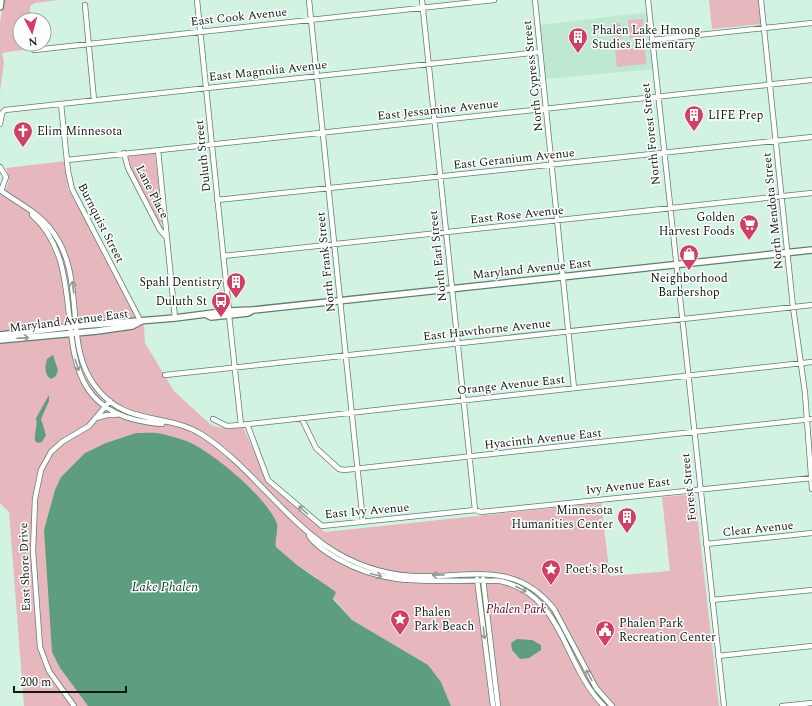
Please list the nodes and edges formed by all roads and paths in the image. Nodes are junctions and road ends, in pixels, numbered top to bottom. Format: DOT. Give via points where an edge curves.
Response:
graph roads {
  1 [pos="1,0"];
  2 [pos="197,0"];
  3 [pos="309,0"];
  4 [pos="422,0"];
  5 [pos="494,0"];
  6 [pos="535,0"];
  7 [pos="648,0"];
  8 [pos="761,0"];
  9 [pos="85,4"];
  10 [pos="0,7"];
  11 [pos="422,8"];
  12 [pos="311,20"];
  13 [pos="812,23"];
  14 [pos="764,28"];
  15 [pos="200,32"];
  16 [pos="652,40"];
  17 [pos="89,44"];
  18 [pos="52,48"];
  19 [pos="540,52"];
  20 [pos="428,64"];
  21 [pos="317,76"];
  22 [pos="812,80"];
  23 [pos="770,84"];
  24 [pos="206,88"];
  25 [pos="658,97"];
  26 [pos="94,100"];
  27 [pos="61,104"];
  28 [pos="546,108"];
  29 [pos="434,120"];
  30 [pos="0,124"];
  31 [pos="322,132"];
  32 [pos="812,136"];
  33 [pos="775,141"];
  34 [pos="212,144"];
  35 [pos="158,150"];
  36 [pos="124,153"];
  37 [pos="663,153"];
  38 [pos="67,160"];
  39 [pos="552,164"];
  40 [pos="0,167"];
  41 [pos="439,177"];
  42 [pos="328,188"];
  43 [pos="1,191"];
  44 [pos="812,193"];
  45 [pos="781,197"];
  46 [pos="217,200"];
  47 [pos="21,205"];
  48 [pos="669,210"];
  49 [pos="557,221"];
  50 [pos="445,232"];
  51 [pos="167,238"];
  52 [pos="334,244"];
  53 [pos="812,250"];
  54 [pos="787,253"];
  55 [pos="223,256"];
  56 [pos="675,265"];
  57 [pos="562,277"];
  58 [pos="451,288"];
  59 [pos="340,301"];
  60 [pos="812,305"];
  61 [pos="793,308"];
  62 [pos="229,313"];
  63 [pos="175,318"];
  64 [pos="681,319"];
  65 [pos="140,322"];
  66 [pos="70,326"];
  67 [pos="77,326"];
  68 [pos="568,331"];
  69 [pos="78,333"];
  70 [pos="71,334"];
  71 [pos="0,335"];
  72 [pos="0,340"];
  73 [pos="457,343"];
  74 [pos="345,356"];
  75 [pos="812,362"];
  76 [pos="799,364"];
  77 [pos="235,368"];
  78 [pos="165,375"];
  79 [pos="687,376"];
  80 [pos="574,388"];
  81 [pos="463,400"];
  82 [pos="110,401"];
  83 [pos="106,407"];
  84 [pos="352,414"];
  85 [pos="118,415"];
  86 [pos="96,418"];
  87 [pos="213,419"];
  88 [pos="302,419"];
  89 [pos="812,419"];
  90 [pos="806,420"];
  91 [pos="174,424"];
  92 [pos="247,424"];
  93 [pos="241,425"];
  94 [pos="694,432"];
  95 [pos="470,457"];
  96 [pos="358,469"];
  97 [pos="811,478"];
  98 [pos="700,489"];
  99 [pos="812,489"];
  100 [pos="473,510"];
  101 [pos="363,522"];
  102 [pos="309,534"];
  103 [pos="812,534"];
  104 [pos="706,544"];
  105 [pos="477,574"];
  106 [pos="483,574"];
  107 [pos="477,580"];
  108 [pos="483,580"];
  109 [pos="812,590"];
  110 [pos="712,600"];
  111 [pos="812,646"];
  112 [pos="718,656"];
  113 [pos="812,703"];
  114 [pos="74,706"];
  115 [pos="493,706"];
  116 [pos="498,706"];
  117 [pos="604,706"];
  118 [pos="612,706"];
  119 [pos="724,706"];
  120 [pos="782,706"];
  1 -- 10 [label="main road"];
  2 -- 15 [label="street, Duluth Street"];
  3 -- 12 [label="street, North Frank Street"];
  4 -- 11 [label="street, North Earl Street"];
  5 -- 11 [label="street, East Cook Avenue"];
  6 -- 19 [label="street, North Cypress Street"];
  7 -- 16 [label="street, North Forest Street"];
  8 -- 14 [label="street, North Mendota Street"];
  9 -- 17 [label="street"];
  11 -- 12 [label="street, East Cook Avenue"];
  11 -- 20 [label="street, North Earl Street"];
  12 -- 15 [label="street, East Cook Avenue"];
  12 -- 21 [label="street, North Frank Street"];
  13 -- 14 [label="street"];
  14 -- 16 [label="street"];
  14 -- 23 [label="street, North Mendota Street"];
  15 -- 17 [label="street, East Cook Avenue"];
  15 -- 24 [label="street, Duluth Street"];
  16 -- 25 [label="street, North Forest Street"];
  17 -- 18 [label="street, East Cook Avenue"];
  17 -- 26 [label="street"];
  19 -- 20 [label="street, East Magnolia Avenue"];
  19 -- 28 [label="street, North Cypress Street"];
  20 -- 21 [label="street, East Magnolia Avenue"];
  20 -- 29 [label="street, North Earl Street"];
  21 -- 24 [label="street, East Magnolia Avenue"];
  21 -- 31 [label="street, North Frank Street"];
  22 -- 23 [label="street, East Jessamine Avenue"];
  23 -- 25 [label="street, East Jessamine Avenue"];
  23 -- 33 [label="street, North Mendota Street"];
  24 -- 26 [label="street, East Magnolia Avenue"];
  24 -- 34 [label="street, Duluth Street"];
  25 -- 28 [label="street, East Jessamine Avenue"];
  25 -- 37 [label="street, North Forest Street"];
  26 -- 27 [label="street, East Magnolia Avenue"];
  27 -- 30 [label="street, East Magnolia Avenue" via="4,110"];
  27 -- 38 [label="street, Burnquist Street"];
  28 -- 29 [label="street, East Jessamine Avenue"];
  28 -- 39 [label="street, North Cypress Street"];
  29 -- 31 [label="street, East Jessamine Avenue"];
  29 -- 41 [label="street, North Earl Street"];
  31 -- 34 [label="street, East Jessamine Avenue"];
  31 -- 42 [label="street, North Frank Street"];
  32 -- 33 [label="street, East Geranium Avenue"];
  33 -- 37 [label="street, East Geranium Avenue"];
  33 -- 45 [label="street, North Mendota Street"];
  34 -- 35 [label="street, East Jessamine Avenue"];
  34 -- 46 [label="street, Duluth Street"];
  35 -- 36 [label="street, East Jessamine Avenue"];
  35 -- 51 [label="street, Lane Place"];
  36 -- 38 [label="street, East Jessamine Avenue"];
  36 -- 51 [label="street, Lane Place" via="131,175 160,230"];
  37 -- 39 [label="street, East Geranium Avenue"];
  37 -- 48 [label="street, North Forest Street"];
  38 -- 65 [label="street, Burnquist Street" via="72,189"];
  39 -- 41 [label="street, East Geranium Avenue"];
  39 -- 49 [label="street, North Cypress Street"];
  40 -- 43 [label="street" via="6,180"];
  41 -- 42 [label="street, East Geranium Avenue"];
  41 -- 50 [label="street, North Earl Street"];
  42 -- 46 [label="street, East Geranium Avenue"];
  42 -- 52 [label="street, North Frank Street"];
  43 -- 47 [label="street"];
  44 -- 45 [label="street, East Rose Avenue"];
  45 -- 48 [label="street, East Rose Avenue"];
  45 -- 54 [label="street, North Mendota Street"];
  46 -- 55 [label="street, Duluth Street"];
  47 -- 66 [label="street" via="43,226 60,255"];
  67 -- 47 [label="street, one-way" via="71,274 62,247 48,225"];
  48 -- 49 [label="street, East Rose Avenue"];
  48 -- 56 [label="street, North Forest Street"];
  49 -- 50 [label="street, East Rose Avenue"];
  49 -- 57 [label="street, North Cypress Street"];
  50 -- 52 [label="street, East Rose Avenue"];
  50 -- 58 [label="street, North Earl Street"];
  51 -- 63 [label="street, Lane Place"];
  52 -- 55 [label="street, East Rose Avenue"];
  52 -- 59 [label="street, North Frank Street"];
  53 -- 54 [label="main road, Maryland Avenue East"];
  54 -- 56 [label="main road, Maryland Avenue East"];
  54 -- 61 [label="street, North Mendota Street"];
  55 -- 62 [label="street, Duluth Street"];
  56 -- 57 [label="main road, Maryland Avenue East"];
  56 -- 64 [label="street, Forest Street"];
  57 -- 58 [label="main road, Maryland Avenue East"];
  57 -- 68 [label="street, North Cypress Street"];
  58 -- 59 [label="main road, Maryland Avenue East"];
  58 -- 73 [label="street, North Earl Street"];
  59 -- 62 [label="main road, Maryland Avenue East"];
  59 -- 74 [label="street, North Frank Street"];
  60 -- 61 [label="street, East Hawthorne Avenue"];
  61 -- 64 [label="street, East Hawthorne Avenue"];
  61 -- 76 [label="street, North Mendota Street"];
  62 -- 63 [label="main road, Maryland Avenue East"];
  62 -- 77 [label="street, Duluth Street"];
  63 -- 65 [label="main road, Maryland Avenue East"];
  64 -- 68 [label="street, East Hawthorne Avenue"];
  64 -- 79 [label="street, Forest Street"];
  65 -- 67 [label="main road, Maryland Avenue East"];
  65 -- 69 [label="main road, Maryland Avenue East" via="132,326"];
  66 -- 67 [label="main road, Maryland Avenue East"];
  66 -- 70 [label="street"];
  66 -- 71 [label="main road, Maryland Avenue East"];
  67 -- 69 [label="street"];
  68 -- 73 [label="street, East Hawthorne Avenue"];
  68 -- 80 [label="street, North Cypress Street"];
  69 -- 70 [label="main road, Maryland Avenue East"];
  69 -- 82 [label="street" via="80,353 86,370 96,387"];
  72 -- 70 [label="main road, Maryland Avenue East, one-way"];
  70 -- 83 [label="street, one-way" via="74,356 81,376 92,393"];
  73 -- 74 [label="street, East Hawthorne Avenue"];
  73 -- 81 [label="street, North Earl Street"];
  74 -- 77 [label="street, East Hawthorne Avenue"];
  74 -- 84 [label="street, North Frank Street"];
  75 -- 76 [label="street, Orange Avenue East"];
  76 -- 79 [label="street, Orange Avenue East"];
  76 -- 90 [label="street, North Mendota Street" via="805,393"];
  77 -- 78 [label="street, East Hawthorne Avenue"];
  77 -- 93 [label="street, Duluth Street"];
  79 -- 80 [label="street, Orange Avenue East"];
  79 -- 94 [label="street, Forest Street"];
  80 -- 81 [label="street, Orange Avenue East"];
  81 -- 84 [label="street, Orange Avenue East"];
  81 -- 95 [label="street, North Earl Street"];
  82 -- 83 [label="street, East Shore Drive"];
  82 -- 91 [label="street" via="131,413"];
  83 -- 85 [label="street"];
  83 -- 86 [label="street, East Shore Drive"];
  84 -- 88 [label="street, Orange Avenue East"];
  84 -- 96 [label="street, North Frank Street"];
  85 -- 86 [label="street"];
  85 -- 91 [label="street" via="138,421"];
  86 -- 114 [label="street, East Shore Drive" via="84,429 62,442 47,457 39,477 33,523 33,558 41,653 49,671"];
  87 -- 93 [label="street, Orange Avenue East" via="227,426"];
  88 -- 92 [label="street, Orange Avenue East"];
  88 -- 96 [label="street, Hyacinth Avenue East" via="312,443 333,464 344,470"];
  89 -- 90 [label="street, Hyacinth Avenue East"];
  90 -- 94 [label="street, Hyacinth Avenue East"];
  90 -- 97 [label="street, North Mendota Street"];
  91 -- 102 [label="street" via="199,433 218,445"];
  92 -- 93 [label="street, Orange Avenue East"];
  101 -- 92 [label="street, East Ivy Avenue, one-way" via="322,526 268,480"];
  94 -- 95 [label="street, Hyacinth Avenue East"];
  94 -- 98 [label="street, Forest Street"];
  95 -- 96 [label="street, Hyacinth Avenue East"];
  95 -- 100 [label="street, North Earl Street"];
  96 -- 101 [label="street, North Frank Street"];
  97 -- 98 [label="street, Ivy Avenue East"];
  97 -- 99 [label="street, North Mendota Street"];
  98 -- 100 [label="street, Ivy Avenue East" via="481,512"];
  98 -- 104 [label="street, Forest Street"];
  100 -- 101 [label="street, East Ivy Avenue"];
  105 -- 102 [label="street, one-way" via="412,576 390,573 348,559"];
  102 -- 107 [label="street, one-way" via="327,553 354,568 375,575 410,581"];
  103 -- 104 [label="street, Clear Avenue"];
  104 -- 110 [label="street, Forest Street"];
  105 -- 106 [label="street"];
  105 -- 107 [label="street"];
  106 -- 108 [label="street"];
  118 -- 106 [label="street, one-way" via="596,688 554,608 546,599 518,580"];
  107 -- 108 [label="street"];
  107 -- 115 [label="street, one-way"];
  108 -- 116 [label="street"];
  108 -- 117 [label="street, one-way" via="509,583 536,598 548,611 590,690"];
  109 -- 110 [label="street"];
  110 -- 112 [label="street, Forest Street"];
  111 -- 112 [label="street"];
  112 -- 119 [label="street, Forest Street"];
  113 -- 120 [label="street"];
}
